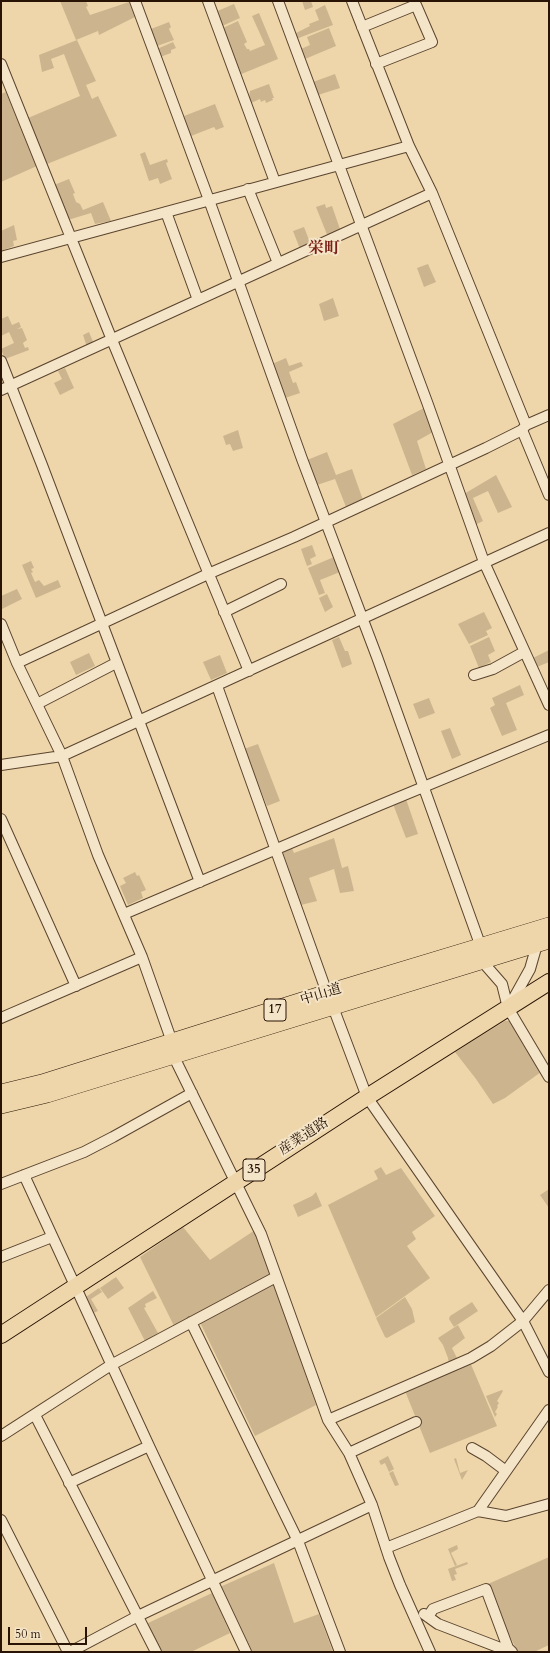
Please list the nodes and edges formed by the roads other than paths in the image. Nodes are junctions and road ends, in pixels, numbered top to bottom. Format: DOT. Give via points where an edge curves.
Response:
graph roads {
  1 [pos="136,1"];
  2 [pos="208,1"];
  3 [pos="278,1"];
  4 [pos="352,1"];
  5 [pos="362,27"];
  6 [pos="1,64"];
  7 [pos="376,64"];
  8 [pos="409,146"];
  9 [pos="340,165"];
  10 [pos="276,182"];
  11 [pos="248,189"];
  12 [pos="432,193"];
  13 [pos="209,200"];
  14 [pos="166,212"];
  15 [pos="362,225"];
  16 [pos="71,238"];
  17 [pos="1,257"];
  18 [pos="278,264"];
  19 [pos="238,282"];
  20 [pos="198,300"];
  21 [pos="112,340"];
  22 [pos="1,361"];
  23 [pos="6,388"];
  24 [pos="549,415"];
  25 [pos="524,428"];
  26 [pos="449,465"];
  27 [pos="549,495"];
  28 [pos="325,521"];
  29 [pos="549,533"];
  30 [pos="484,562"];
  31 [pos="208,574"];
  32 [pos="281,584"];
  33 [pos="224,612"];
  34 [pos="362,619"];
  35 [pos="1,624"];
  36 [pos="101,624"];
  37 [pos="524,652"];
  38 [pos="17,663"];
  39 [pos="116,663"];
  40 [pos="249,671"];
  41 [pos="474,675"];
  42 [pos="217,686"];
  43 [pos="37,704"];
  44 [pos="549,705"];
  45 [pos="140,721"];
  46 [pos="549,735"];
  47 [pos="62,756"];
  48 [pos="1,765"];
  49 [pos="423,787"];
  50 [pos="1,819"];
  51 [pos="276,850"];
  52 [pos="200,882"];
  53 [pos="124,914"];
  54 [pos="545,934"];
  55 [pos="481,954"];
  56 [pos="142,957"];
  57 [pos="549,982"];
  58 [pos="76,986"];
  59 [pos="330,1000"];
  60 [pos="508,1008"];
  61 [pos="1,1018"];
  62 [pos="172,1049"];
  63 [pos="549,1077"];
  64 [pos="1,1093"];
  65 [pos="192,1093"];
  66 [pos="367,1097"];
  67 [pos="1,1105"];
  68 [pos="24,1175"];
  69 [pos="235,1182"];
  70 [pos="1,1184"];
  71 [pos="52,1237"];
  72 [pos="1,1257"];
  73 [pos="276,1278"];
  74 [pos="75,1287"];
  75 [pos="549,1290"];
  76 [pos="523,1321"];
  77 [pos="191,1322"];
  78 [pos="1,1335"];
  79 [pos="111,1365"];
  80 [pos="549,1372"];
  81 [pos="549,1410"];
  82 [pos="35,1415"];
  83 [pos="328,1420"];
  84 [pos="416,1422"];
  85 [pos="1,1436"];
  86 [pos="149,1446"];
  87 [pos="472,1448"];
  88 [pos="349,1453"];
  89 [pos="506,1471"];
  90 [pos="69,1483"];
  91 [pos="549,1504"];
  92 [pos="372,1505"];
  93 [pos="478,1511"];
  94 [pos="1,1520"];
  95 [pos="298,1541"];
  96 [pos="386,1548"];
  97 [pos="214,1581"];
  98 [pos="138,1616"];
  99 [pos="414,1617"];
  100 [pos="428,1617"];
  101 [pos="510,1650"];
  102 [pos="69,1652"];
  103 [pos="156,1652"];
  104 [pos="246,1652"];
  105 [pos="340,1652"];
  106 [pos="430,1652"];
  1 -- 13 [label="street"];
  2 -- 10 [label="street"];
  3 -- 9 [label="street"];
  4 -- 5 [label="street"];
  5 -- 7 [label="street"];
  5 -- 7 [label="street" via="416,6 432,42"];
  6 -- 16 [label="street"];
  7 -- 8 [label="street"];
  8 -- 9 [label="street"];
  8 -- 12 [label="street"];
  9 -- 10 [label="street"];
  9 -- 15 [label="street"];
  10 -- 11 [label="street"];
  11 -- 13 [label="street"];
  11 -- 18 [label="street"];
  12 -- 15 [label="street"];
  12 -- 25 [label="street"];
  13 -- 14 [label="street"];
  13 -- 19 [label="street"];
  14 -- 16 [label="street"];
  14 -- 20 [label="street"];
  15 -- 18 [label="street"];
  15 -- 26 [label="street"];
  16 -- 17 [label="street"];
  16 -- 21 [label="street"];
  18 -- 19 [label="street"];
  19 -- 20 [label="street"];
  19 -- 28 [label="street"];
  20 -- 21 [label="street"];
  21 -- 23 [label="street"];
  21 -- 31 [label="street"];
  22 -- 23 [label="street"];
  23 -- 36 [label="street" via="42,466"];
  24 -- 25 [label="street"];
  25 -- 26 [label="street"];
  25 -- 27 [label="street"];
  26 -- 28 [label="street"];
  26 -- 30 [label="street"];
  28 -- 31 [label="street"];
  28 -- 34 [label="street"];
  29 -- 30 [label="street"];
  30 -- 34 [label="street"];
  30 -- 37 [label="street"];
  31 -- 33 [label="street"];
  31 -- 36 [label="street"];
  32 -- 33 [label="street"];
  33 -- 40 [label="street"];
  34 -- 40 [label="street"];
  34 -- 49 [label="street"];
  35 -- 38 [label="street"];
  36 -- 38 [label="street"];
  36 -- 39 [label="street"];
  37 -- 41 [label="street" via="493,669"];
  37 -- 44 [label="street"];
  38 -- 43 [label="street"];
  39 -- 43 [label="street"];
  39 -- 45 [label="street"];
  40 -- 42 [label="street"];
  42 -- 45 [label="street"];
  42 -- 51 [label="street"];
  43 -- 47 [label="street"];
  45 -- 47 [label="street"];
  45 -- 52 [label="street"];
  46 -- 49 [label="street"];
  47 -- 48 [label="street"];
  47 -- 53 [label="street" via="98,855"];
  49 -- 51 [label="street"];
  49 -- 55 [label="street"];
  50 -- 58 [label="street"];
  51 -- 52 [label="street"];
  51 -- 59 [label="street"];
  52 -- 53 [label="street"];
  53 -- 56 [label="street"];
  54 -- 55 [label="highway, 中山道 / 17"];
  54 -- 60 [label="street" via="530,969"];
  55 -- 59 [label="highway, 中山道 / 17"];
  55 -- 60 [label="street" via="502,984"];
  56 -- 58 [label="street"];
  56 -- 62 [label="street"];
  57 -- 60 [label="main road, 産業道路 / 35"];
  58 -- 61 [label="street"];
  59 -- 62 [label="highway, 中山道 / 17"];
  59 -- 66 [label="street"];
  60 -- 63 [label="street"];
  60 -- 66 [label="main road, 産業道路 / 35"];
  62 -- 64 [label="highway, 中山道 / 17"];
  62 -- 65 [label="street"];
  62 -- 67 [label="highway, 中山道 / 17" via="47,1094"];
  65 -- 68 [label="street" via="84,1152"];
  65 -- 69 [label="street"];
  66 -- 69 [label="main road, 産業道路 / 35"];
  66 -- 76 [label="street"];
  68 -- 70 [label="street"];
  68 -- 71 [label="street"];
  69 -- 73 [label="street" via="261,1234"];
  69 -- 74 [label="main road, 産業道路 / 35"];
  71 -- 72 [label="street"];
  71 -- 74 [label="street"];
  73 -- 77 [label="street"];
  73 -- 83 [label="street"];
  74 -- 78 [label="main road, 産業道路 / 35"];
  74 -- 79 [label="street"];
  75 -- 76 [label="street"];
  76 -- 80 [label="street"];
  76 -- 83 [label="street" via="471,1358"];
  77 -- 79 [label="street"];
  77 -- 95 [label="street"];
  79 -- 82 [label="street"];
  79 -- 86 [label="street"];
  81 -- 89 [label="street"];
  82 -- 85 [label="street"];
  82 -- 90 [label="street"];
  83 -- 88 [label="street"];
  84 -- 88 [label="street"];
  86 -- 90 [label="street"];
  86 -- 97 [label="street"];
  87 -- 89 [label="street"];
  88 -- 92 [label="street"];
  89 -- 93 [label="street"];
  90 -- 98 [label="street"];
  91 -- 93 [label="street" via="506,1516"];
  92 -- 95 [label="street"];
  92 -- 96 [label="street"];
  93 -- 96 [label="street"];
  94 -- 102 [label="street"];
  95 -- 97 [label="street"];
  95 -- 105 [label="street"];
  96 -- 99 [label="street"];
  97 -- 98 [label="street"];
  97 -- 104 [label="street"];
  98 -- 102 [label="street"];
  98 -- 103 [label="street"];
  99 -- 100 [label="street" via="424,1614"];
  99 -- 106 [label="street"];
  100 -- 101 [label="street" via="438,1624"];
  100 -- 101 [label="street" via="433,1609 486,1589"];
}
